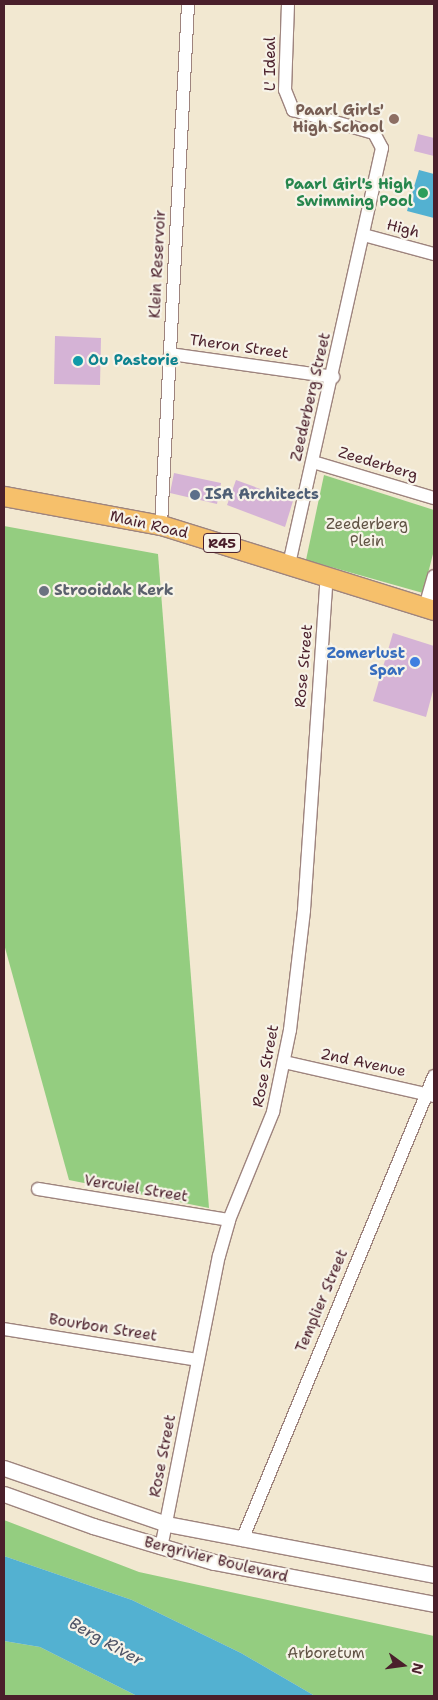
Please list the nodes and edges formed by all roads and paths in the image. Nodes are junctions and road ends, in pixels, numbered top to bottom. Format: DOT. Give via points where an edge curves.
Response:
graph roads {
  1 [pos="188,4"];
  2 [pos="288,4"];
  3 [pos="364,236"];
  4 [pos="434,254"];
  5 [pos="170,354"];
  6 [pos="333,377"];
  7 [pos="313,462"];
  8 [pos="4,496"];
  9 [pos="434,498"];
  10 [pos="161,525"];
  11 [pos="289,565"];
  12 [pos="327,576"];
  13 [pos="434,576"];
  14 [pos="429,609"];
  15 [pos="284,1062"];
  16 [pos="434,1076"];
  17 [pos="431,1095"];
  18 [pos="38,1189"];
  19 [pos="229,1220"];
  20 [pos="4,1329"];
  21 [pos="198,1360"];
  22 [pos="4,1468"];
  23 [pos="4,1494"];
  24 [pos="167,1524"];
  25 [pos="242,1540"];
  26 [pos="161,1548"];
  27 [pos="434,1576"];
  28 [pos="434,1604"];
  1 -- 5 [label="street, Klein Reservoir"];
  2 -- 3 [label="street, L' Ideal" via="286,90 293,110 368,131 380,140 382,162"];
  3 -- 4 [label="street, High"];
  3 -- 6 [label="street, Zeederberg Street"];
  5 -- 6 [label="street, Theron Street"];
  5 -- 10 [label="street, Klein Reservoir"];
  6 -- 7 [label="street, Zeederberg Street"];
  7 -- 9 [label="street, Zeederberg"];
  7 -- 11 [label="street, Zeederberg Street"];
  8 -- 10 [label="main road, Main Road / R45"];
  10 -- 11 [label="main road, Main Road / R45"];
  11 -- 12 [label="main road, Main Road / R45"];
  12 -- 14 [label="main road, Main Road / R45"];
  12 -- 15 [label="street, Rose Street" via="304,910"];
  13 -- 14 [label="street"];
  15 -- 17 [label="street, 2nd Avenue"];
  15 -- 19 [label="street, Rose Street" via="261,1151"];
  16 -- 17 [label="street, Templier Street"];
  17 -- 25 [label="street, Templier Street"];
  18 -- 19 [label="street, Vercuiel Street"];
  19 -- 21 [label="street, Rose Street"];
  20 -- 21 [label="street, Bourbon Street"];
  21 -- 24 [label="street, Rose Street"];
  22 -- 24 [label="street, Bergrivier Boulevard"];
  23 -- 26 [label="street, Bergrivier Boulevard"];
  24 -- 25 [label="street, Bergrivier Boulevard"];
  24 -- 26 [label="street, Rose Street"];
  25 -- 27 [label="street, Bergrivier Boulevard"];
  26 -- 28 [label="street, Bergrivier Boulevard" via="268,1575"];
}
